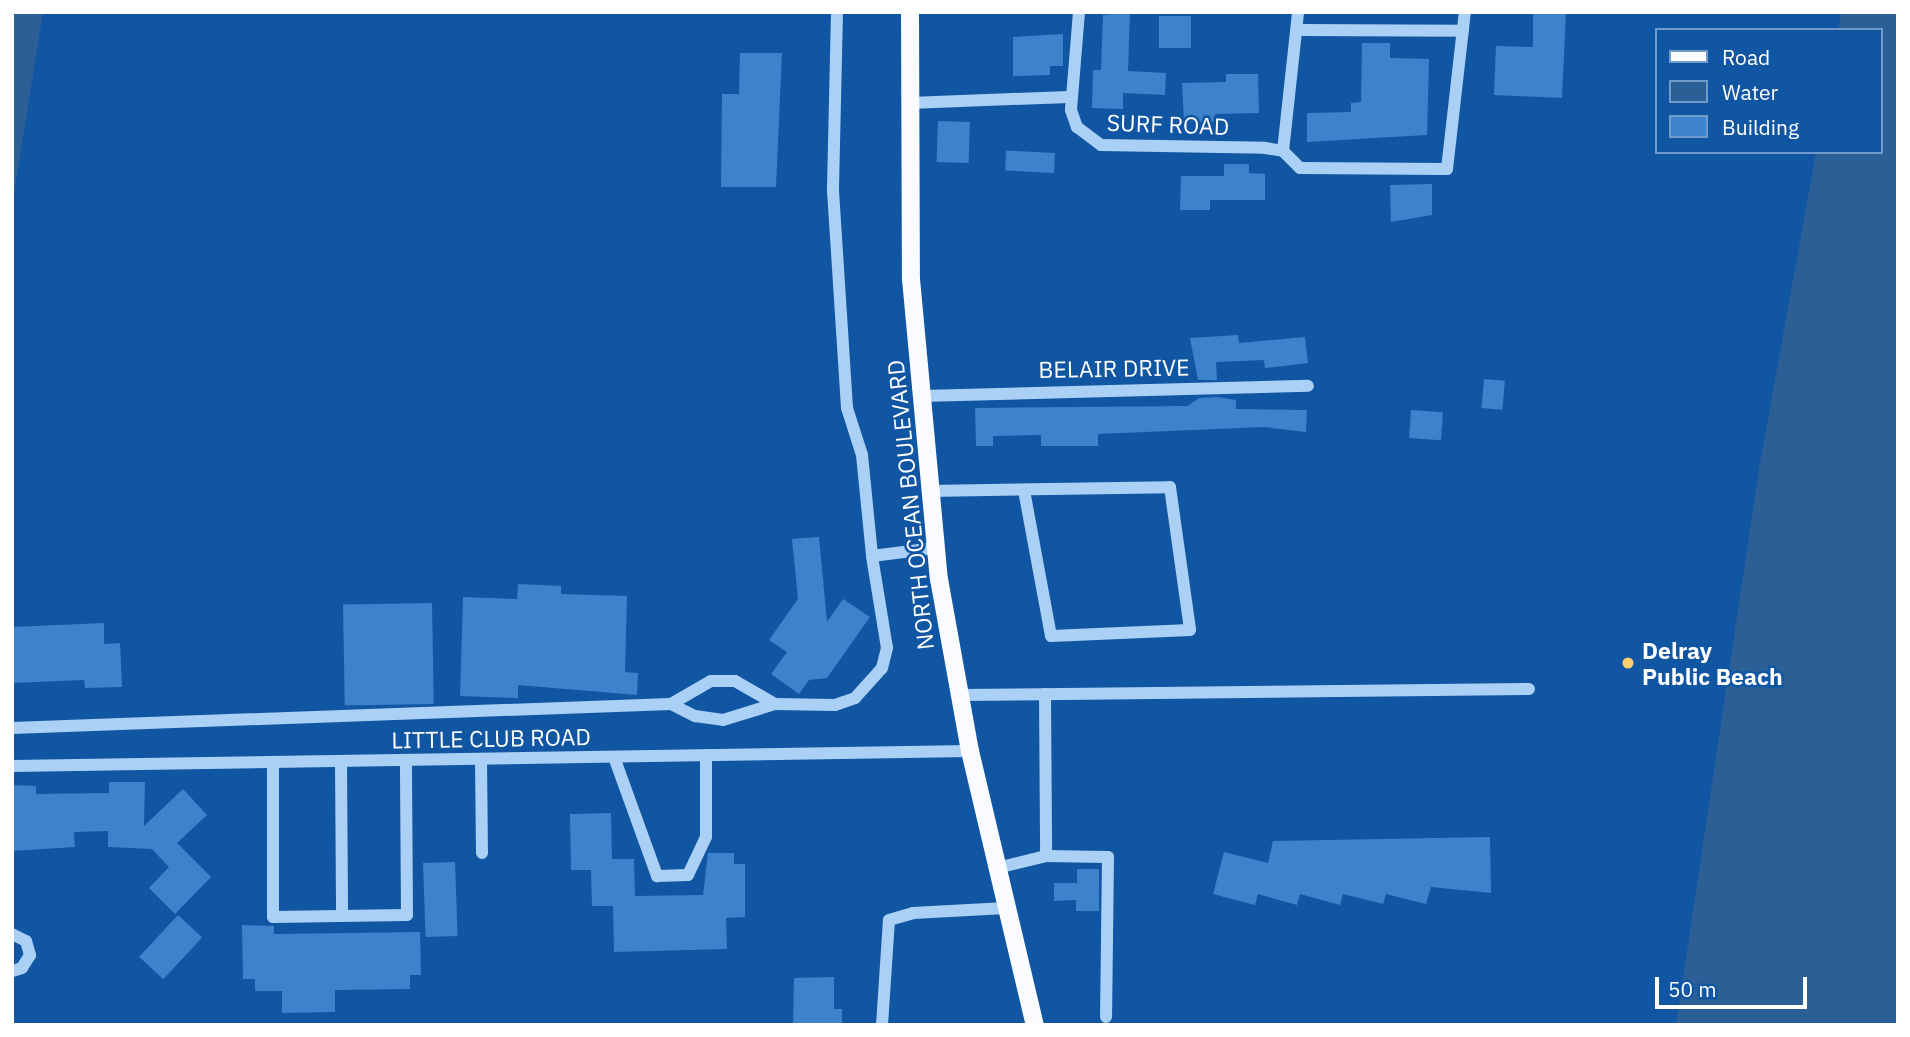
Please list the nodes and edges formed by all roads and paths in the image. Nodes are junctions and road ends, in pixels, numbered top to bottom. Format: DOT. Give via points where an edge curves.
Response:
graph roads {
  1 [pos="837,12"];
  2 [pos="910,12"];
  3 [pos="1079,12"];
  4 [pos="1298,12"];
  5 [pos="1465,12"];
  6 [pos="1299,30"];
  7 [pos="1463,31"];
  8 [pos="1069,97"];
  9 [pos="910,103"];
  10 [pos="1283,151"];
  11 [pos="1308,386"];
  12 [pos="921,396"];
  13 [pos="1024,489"];
  14 [pos="928,491"];
  15 [pos="935,548"];
  16 [pos="872,556"];
  17 [pos="1529,689"];
  18 [pos="1045,694"];
  19 [pos="959,695"];
  20 [pos="671,704"];
  21 [pos="775,704"];
  22 [pos="12,728"];
  23 [pos="970,751"];
  24 [pos="706,755"];
  25 [pos="614,757"];
  26 [pos="481,759"];
  27 [pos="406,760"];
  28 [pos="341,761"];
  29 [pos="273,762"];
  30 [pos="12,766"];
  31 [pos="482,853"];
  32 [pos="1046,856"];
  33 [pos="997,868"];
  34 [pos="1006,908"];
  35 [pos="342,916"];
  36 [pos="12,934"];
  37 [pos="12,971"];
  38 [pos="1106,1017"];
  39 [pos="882,1025"];
  40 [pos="1035,1025"];
  1 -- 16 [label="street" via="836,232 847,408 862,455"];
  2 -- 9 [label="main road, NORTH OCEAN BOULEVARD"];
  3 -- 8 [label="street"];
  4 -- 6 [label="street"];
  5 -- 7 [label="street"];
  6 -- 7 [label="street"];
  6 -- 10 [label="street"];
  7 -- 10 [label="street, SURF ROAD" via="1447,169 1300,168"];
  8 -- 9 [label="street"];
  8 -- 10 [label="street, SURF ROAD" via="1077,127 1101,145"];
  9 -- 12 [label="main road, NORTH OCEAN BOULEVARD" via="911,279"];
  11 -- 12 [label="street, BELAIR DRIVE"];
  12 -- 14 [label="main road, NORTH OCEAN BOULEVARD"];
  13 -- 13 [label="street" via="1170,486 1190,630 1052,636"];
  13 -- 14 [label="street"];
  14 -- 15 [label="main road, NORTH OCEAN BOULEVARD"];
  15 -- 16 [label="street"];
  15 -- 19 [label="main road, NORTH OCEAN BOULEVARD"];
  16 -- 21 [label="street" via="887,648 871,685 835,705"];
  17 -- 18 [label="street"];
  18 -- 19 [label="street"];
  18 -- 32 [label="street"];
  19 -- 23 [label="main road, NORTH OCEAN BOULEVARD"];
  20 -- 21 [label="street" via="695,716 723,720"];
  20 -- 21 [label="street" via="711,681 735,681"];
  20 -- 22 [label="street"];
  23 -- 24 [label="street, LITTLE CLUB ROAD"];
  23 -- 33 [label="main road, NORTH OCEAN BOULEVARD"];
  24 -- 25 [label="street, LITTLE CLUB ROAD"];
  24 -- 25 [label="street" via="706,837 688,875 657,876"];
  25 -- 26 [label="street, LITTLE CLUB ROAD"];
  26 -- 27 [label="street, LITTLE CLUB ROAD"];
  26 -- 31 [label="street"];
  27 -- 28 [label="street, LITTLE CLUB ROAD"];
  27 -- 35 [label="street" via="407,915"];
  28 -- 29 [label="street, LITTLE CLUB ROAD"];
  28 -- 35 [label="street"];
  29 -- 30 [label="street, LITTLE CLUB ROAD"];
  29 -- 35 [label="street" via="273,917"];
  32 -- 33 [label="street"];
  32 -- 38 [label="street" via="1108,857"];
  33 -- 34 [label="main road, NORTH OCEAN BOULEVARD"];
  34 -- 39 [label="street" via="913,913 888,920"];
  34 -- 40 [label="main road, NORTH OCEAN BOULEVARD"];
  36 -- 37 [label="street" via="26,941 30,956 22,968"];
}
